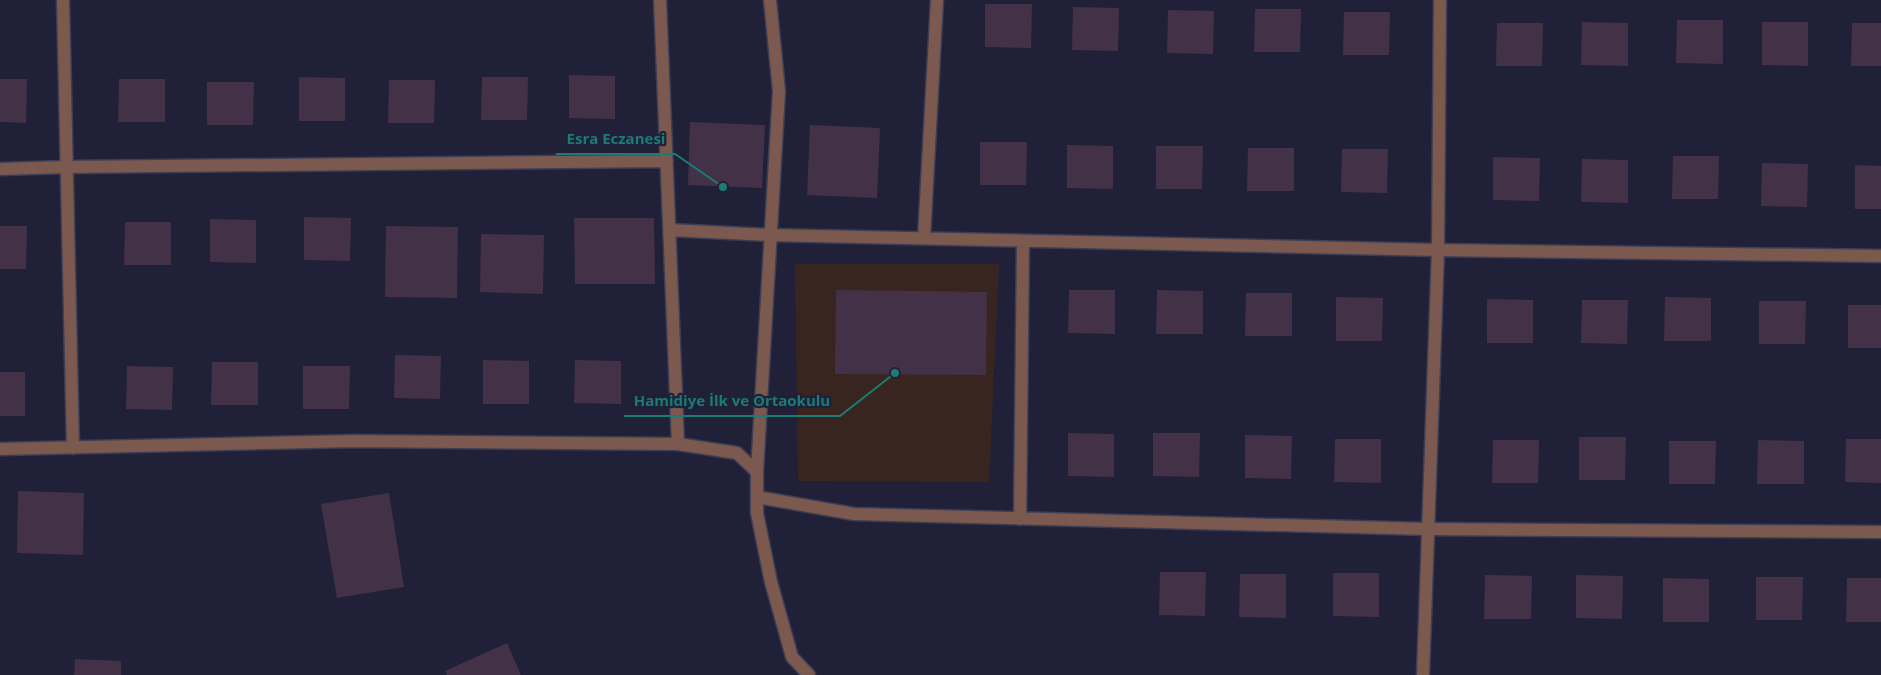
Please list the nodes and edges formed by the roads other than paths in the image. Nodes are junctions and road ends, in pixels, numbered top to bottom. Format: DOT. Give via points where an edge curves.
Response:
graph roads {
  1 [pos="63,0"];
  2 [pos="660,0"];
  3 [pos="770,0"];
  4 [pos="937,0"];
  5 [pos="1440,0"];
  6 [pos="667,161"];
  7 [pos="67,167"];
  8 [pos="0,169"];
  9 [pos="670,230"];
  10 [pos="770,235"];
  11 [pos="924,238"];
  12 [pos="1023,241"];
  13 [pos="1438,250"];
  14 [pos="1881,256"];
  15 [pos="678,444"];
  16 [pos="73,448"];
  17 [pos="0,449"];
  18 [pos="756,472"];
  19 [pos="757,497"];
  20 [pos="1020,519"];
  21 [pos="1428,529"];
  22 [pos="1881,532"];
  23 [pos="809,675"];
  24 [pos="1423,675"];
  1 -- 7 [label="street"];
  2 -- 6 [label="street"];
  3 -- 10 [label="street" via="779,91"];
  4 -- 11 [label="street"];
  5 -- 13 [label="street"];
  6 -- 7 [label="street"];
  6 -- 9 [label="street"];
  7 -- 8 [label="street"];
  7 -- 16 [label="street"];
  9 -- 10 [label="street"];
  9 -- 15 [label="street"];
  10 -- 11 [label="street"];
  10 -- 18 [label="street"];
  11 -- 12 [label="street"];
  12 -- 13 [label="street"];
  12 -- 20 [label="street"];
  13 -- 14 [label="street"];
  13 -- 21 [label="street"];
  15 -- 16 [label="street" via="354,441"];
  15 -- 18 [label="street" via="737,453"];
  16 -- 17 [label="street"];
  18 -- 19 [label="street"];
  19 -- 20 [label="street" via="854,514"];
  19 -- 23 [label="street" via="757,513 771,582 792,657"];
  20 -- 21 [label="street"];
  21 -- 22 [label="street"];
  21 -- 24 [label="street"];
}
